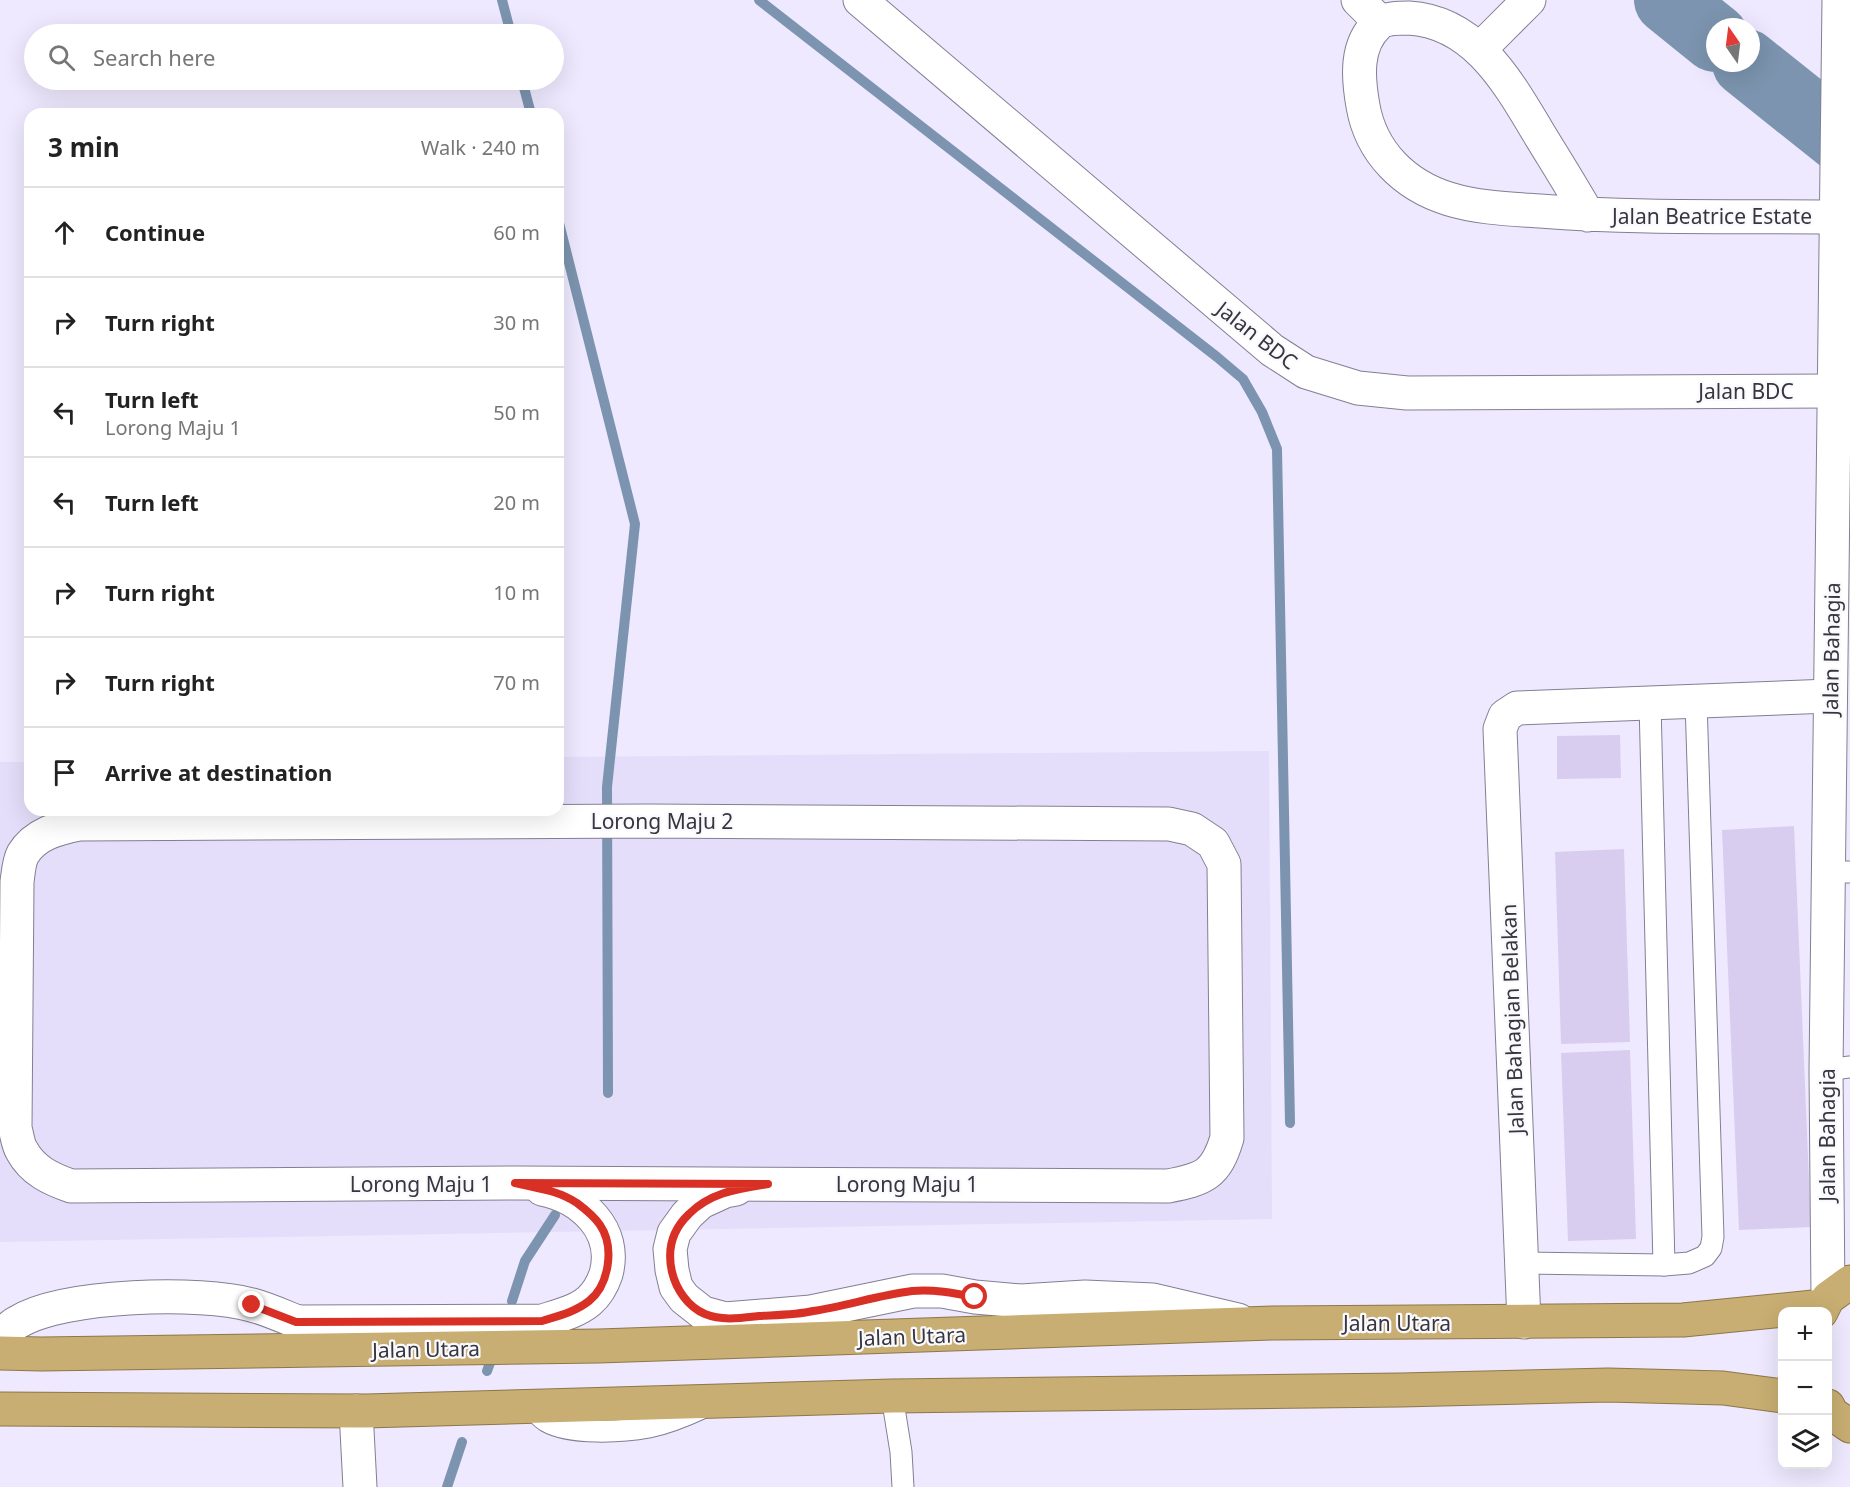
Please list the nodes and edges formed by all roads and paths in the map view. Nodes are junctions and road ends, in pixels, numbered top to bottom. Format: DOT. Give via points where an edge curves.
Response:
graph roads {
  1 [pos="860,0"];
  2 [pos="1529,0"];
  3 [pos="1839,0"];
  4 [pos="1369,11"];
  5 [pos="1480,49"];
  6 [pos="1588,215"];
  7 [pos="1836,217"];
  8 [pos="1834,391"];
  9 [pos="1830,696"];
  10 [pos="1696,701"];
  11 [pos="1650,703"];
  12 [pos="1840,775"];
  13 [pos="1839,872"];
  14 [pos="1838,1069"];
  15 [pos="1826,1130"];
  16 [pos="33,1165"];
  17 [pos="1209,1173"];
  18 [pos="1850,1174"];
  19 [pos="515,1183"];
  20 [pos="768,1184"];
  21 [pos="1522,1263"];
  22 [pos="1665,1266"];
  23 [pos="1830,1299"];
  24 [pos="810,1312"];
  25 [pos="296,1322"];
  26 [pos="1524,1322"];
  27 [pos="1253,1324"];
  28 [pos="0,1335"];
  29 [pos="670,1344"];
  30 [pos="445,1349"];
  31 [pos="0,1353"];
  32 [pos="0,1386"];
  33 [pos="1778,1395"];
  34 [pos="892,1396"];
  35 [pos="0,1409"];
  36 [pos="197,1409"];
  37 [pos="356,1411"];
  38 [pos="360,1487"];
  39 [pos="903,1487"];
  1 -- 8 [label="street, Jalan BDC" via="1272,350 1306,372 1358,388 1407,393"];
  2 -- 5 [label="street"];
  3 -- 7 [label="street, Jalan Bahagia"];
  4 -- 5 [label="street, Jalan Beatrice Estate" via="1423,19 1449,28"];
  4 -- 6 [label="street, Jalan Beatrice Estate" via="1367,37 1359,62 1359,88 1378,148 1394,168 1448,199 1482,206"];
  5 -- 6 [label="street, Jalan Beatrice Estate" via="1507,79"];
  6 -- 7 [label="street, Jalan Beatrice Estate"];
  7 -- 8 [label="street, Jalan Bahagia"];
  8 -- 9 [label="street, Jalan Bahagia"];
  9 -- 10 [label="street"];
  9 -- 12 [label="street, Jalan Bahagia"];
  10 -- 11 [label="street"];
  10 -- 22 [label="lane" via="1713,1237 1705,1256"];
  11 -- 21 [label="street, Jalan Bahagian Belakan" via="1516,708 1505,716 1500,729"];
  11 -- 22 [label="lane"];
  12 -- 13 [label="street, Jalan Bahagia"];
  13 -- 14 [label="street, Jalan Bahagia"];
  14 -- 15 [label="street, Jalan Bahagia"];
  15 -- 18 [label="street"];
  15 -- 23 [label="street, Jalan Bahagia"];
  16 -- 17 [label="street, Lorong Maju 2" via="21,1150 15,1128 17,882 22,855 53,829 79,824 573,821 1169,824 1192,829 1213,843 1224,864 1227,1138 1222,1157"];
  16 -- 19 [label="street, Lorong Maju 1" via="48,1178 71,1186"];
  17 -- 20 [label="street, Lorong Maju 1" via="1168,1186"];
  19 -- 20 [label="street, Lorong Maju 1"];
  19 -- 25 [label="street" via="555,1191 575,1201 602,1227 608,1263 603,1283 590,1300 571,1312 542,1321"];
  20 -- 24 [label="street" via="725,1191 701,1202 687,1215 674,1233 670,1249 676,1287 704,1313 725,1319"];
  21 -- 22 [label="lane"];
  21 -- 26 [label="street, Jalan Bahagian Belakan"];
  23 -- 26 [label="highway, Jalan Utara" via="1683,1320"];
  24 -- 27 [label="street" via="913,1291 942,1291 1021,1301 1085,1297 1153,1300"];
  24 -- 29 [label="street"];
  25 -- 28 [label="street" via="252,1305 217,1298 142,1298 104,1300 45,1311 19,1321"];
  25 -- 30 [label="street" via="341,1337"];
  26 -- 27 [label="highway, Jalan Utara"];
  27 -- 29 [label="highway, Jalan Utara"];
  29 -- 30 [label="highway, Jalan Utara"];
  30 -- 31 [label="highway, Jalan Utara"];
  32 -- 36 [label="highway" via="158,1399"];
  33 -- 34 [label="highway" via="1723,1388 1608,1385"];
  34 -- 37 [label="highway"];
  34 -- 39 [label="lane"];
  35 -- 36 [label="highway"];
  36 -- 37 [label="highway"];
  37 -- 38 [label="street"];
}
